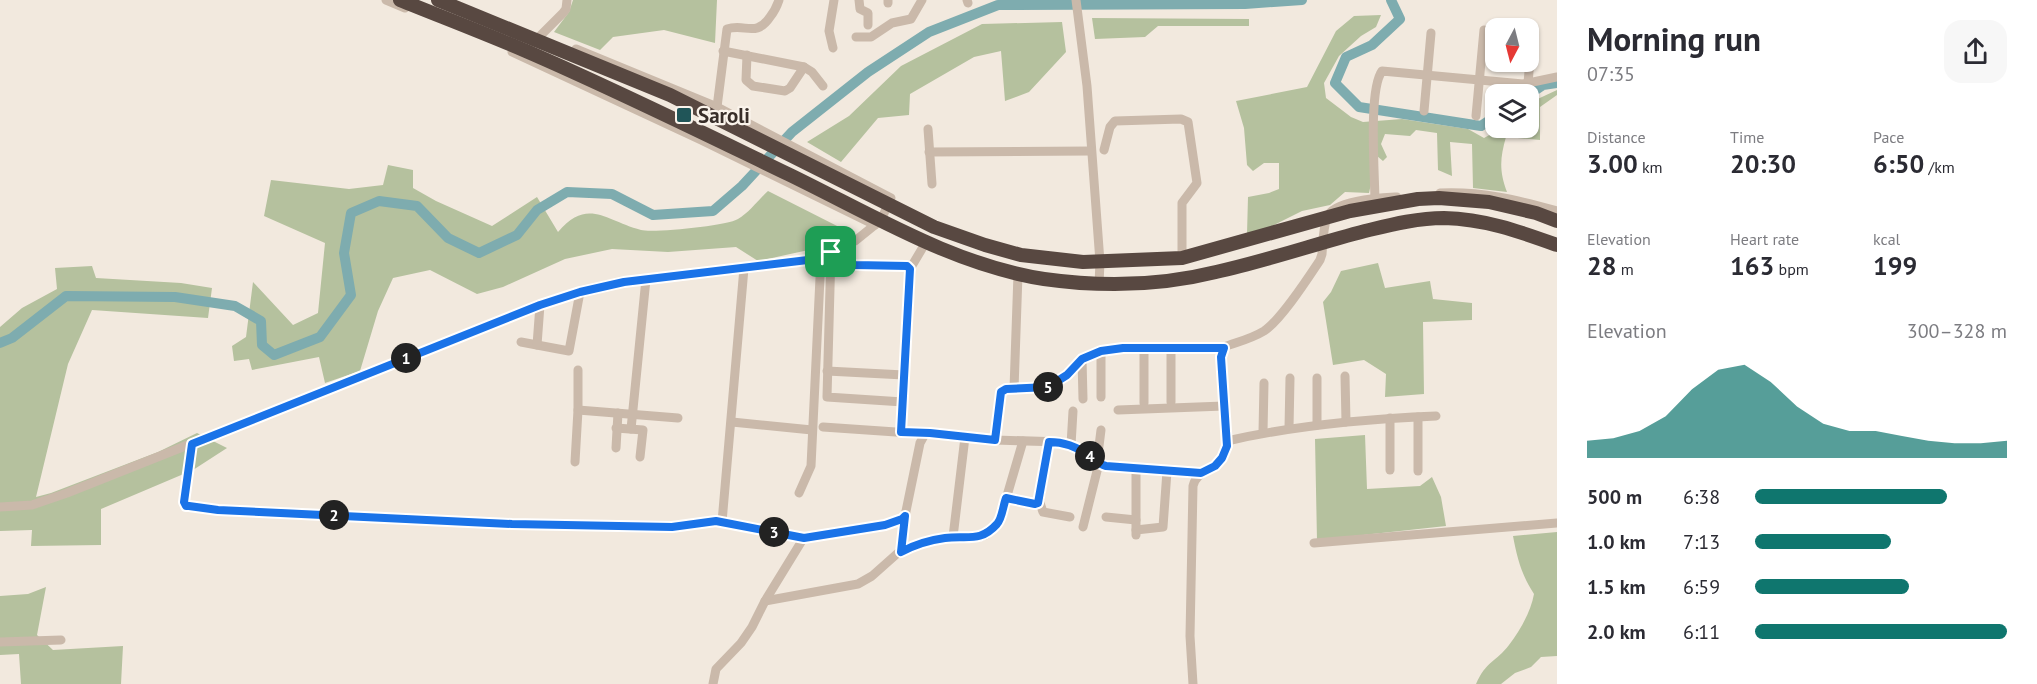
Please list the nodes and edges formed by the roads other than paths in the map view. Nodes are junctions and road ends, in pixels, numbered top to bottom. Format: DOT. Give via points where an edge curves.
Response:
graph roads {
  1 [pos="386,0"];
  2 [pos="400,0"];
  3 [pos="438,0"];
  4 [pos="454,0"];
  5 [pos="567,0"];
  6 [pos="779,0"];
  7 [pos="834,0"];
  8 [pos="859,0"];
  9 [pos="922,0"];
  10 [pos="1076,0"];
  11 [pos="868,25"];
  12 [pos="1484,30"];
  13 [pos="1431,33"];
  14 [pos="538,37"];
  15 [pos="856,37"];
  16 [pos="723,48"];
  17 [pos="833,48"];
  18 [pos="525,54"];
  19 [pos="747,55"];
  20 [pos="804,67"];
  21 [pos="1529,72"];
  22 [pos="1428,74"];
  23 [pos="1557,77"];
  24 [pos="1479,79"];
  25 [pos="1528,83"];
  26 [pos="823,86"];
  27 [pos="717,107"];
  28 [pos="1424,111"];
  29 [pos="1476,116"];
  30 [pos="928,129"];
  31 [pos="763,138"];
  32 [pos="1104,150"];
  33 [pos="1091,151"];
  34 [pos="929,152"];
  35 [pos="932,184"];
  36 [pos="889,201"];
  37 [pos="1375,202"];
  38 [pos="1557,212"];
  39 [pos="1327,216"];
  40 [pos="1557,221"];
  41 [pos="878,223"];
  42 [pos="926,242"];
  43 [pos="1232,244"];
  44 [pos="1323,244"];
  45 [pos="1557,244"];
  46 [pos="1557,250"];
  47 [pos="831,252"];
  48 [pos="820,257"];
  49 [pos="1182,258"];
  50 [pos="1100,262"];
  51 [pos="1239,266"];
  52 [pos="744,268"];
  53 [pos="910,269"];
  54 [pos="1018,274"];
  55 [pos="646,279"];
  56 [pos="1100,284"];
  57 [pos="580,292"];
  58 [pos="540,305"];
  59 [pos="521,342"];
  60 [pos="537,345"];
  61 [pos="1144,348"];
  62 [pos="1224,348"];
  63 [pos="1171,349"];
  64 [pos="1101,351"];
  65 [pos="1082,359"];
  66 [pos="578,370"];
  67 [pos="827,371"];
  68 [pos="904,375"];
  69 [pos="1345,376"];
  70 [pos="1290,378"];
  71 [pos="1317,378"];
  72 [pos="1264,383"];
  73 [pos="1014,389"];
  74 [pos="1101,397"];
  75 [pos="1083,399"];
  76 [pos="903,402"];
  77 [pos="1171,402"];
  78 [pos="1144,403"];
  79 [pos="1224,406"];
  80 [pos="578,410"];
  81 [pos="1118,410"];
  82 [pos="1073,411"];
  83 [pos="618,413"];
  84 [pos="633,414"];
  85 [pos="1436,416"];
  86 [pos="1418,417"];
  87 [pos="678,418"];
  88 [pos="1390,418"];
  89 [pos="732,422"];
  90 [pos="1346,422"];
  91 [pos="1317,425"];
  92 [pos="822,427"];
  93 [pos="616,428"];
  94 [pos="1289,428"];
  95 [pos="631,429"];
  96 [pos="812,430"];
  97 [pos="1101,430"];
  98 [pos="901,432"];
  99 [pos="1263,432"];
  100 [pos="925,434"];
  101 [pos="965,437"];
  102 [pos="995,440"];
  103 [pos="1023,441"];
  104 [pos="1227,441"];
  105 [pos="1049,442"];
  106 [pos="192,444"];
  107 [pos="1071,446"];
  108 [pos="616,448"];
  109 [pos="640,457"];
  110 [pos="575,462"];
  111 [pos="1098,463"];
  112 [pos="1136,468"];
  113 [pos="1390,470"];
  114 [pos="1167,471"];
  115 [pos="1418,471"];
  116 [pos="1201,473"];
  117 [pos="799,493"];
  118 [pos="1006,498"];
  119 [pos="1039,500"];
  120 [pos="0,507"];
  121 [pos="905,516"];
  122 [pos="1106,517"];
  123 [pos="1070,518"];
  124 [pos="1136,520"];
  125 [pos="722,522"];
  126 [pos="1557,523"];
  127 [pos="1083,527"];
  128 [pos="953,537"];
  129 [pos="802,540"];
  130 [pos="1314,543"];
  131 [pos="901,552"];
  132 [pos="765,601"];
  133 [pos="61,640"];
  134 [pos="0,642"];
  135 [pos="713,684"];
  136 [pos="1193,684"];
  1 -- 18 [label="street"];
  2 -- 18 [label="highway"];
  3 -- 14 [label="highway"];
  4 -- 14 [label="street"];
  5 -- 14 [label="street" via="563,13"];
  6 -- 16 [label="street" via="763,26 752,30 727,29"];
  7 -- 17 [label="street" via="829,31"];
  8 -- 11 [label="street" via="860,9 868,13"];
  9 -- 15 [label="street" via="911,20 892,23 872,37"];
  10 -- 33 [label="street"];
  12 -- 24 [label="street"];
  13 -- 22 [label="street"];
  14 -- 18 [label="street"];
  14 -- 27 [label="street"];
  14 -- 31 [label="highway"];
  16 -- 19 [label="street"];
  16 -- 27 [label="street"];
  18 -- 41 [label="highway"];
  19 -- 20 [label="street"];
  19 -- 20 [label="street" via="746,80 753,86 785,91"];
  20 -- 26 [label="street"];
  21 -- 25 [label="street"];
  22 -- 24 [label="street"];
  22 -- 28 [label="street"];
  22 -- 37 [label="street" via="1382,71 1378,79 1373,131"];
  23 -- 25 [label="street"];
  24 -- 25 [label="street"];
  24 -- 29 [label="street"];
  27 -- 31 [label="street"];
  30 -- 34 [label="street"];
  31 -- 36 [label="highway"];
  32 -- 49 [label="street" via="1110,127 1116,121 1188,122 1197,183 1182,203"];
  33 -- 34 [label="street"];
  33 -- 50 [label="street"];
  34 -- 35 [label="street"];
  36 -- 41 [label="street"];
  36 -- 50 [label="highway" via="934,227 985,245 1021,255"];
  37 -- 38 [label="street" via="1466,192"];
  37 -- 39 [label="highway"];
  37 -- 40 [label="highway" via="1440,198 1489,202"];
  39 -- 43 [label="highway"];
  39 -- 44 [label="street"];
  41 -- 42 [label="highway"];
  41 -- 47 [label="street" via="855,241"];
  42 -- 53 [label="street"];
  42 -- 54 [label="highway"];
  43 -- 49 [label="highway"];
  43 -- 51 [label="highway"];
  44 -- 45 [label="highway" via="1400,223 1441,218 1503,225"];
  44 -- 46 [label="street" via="1395,228 1445,224 1480,226"];
  44 -- 51 [label="highway"];
  44 -- 62 [label="street" via="1315,268 1266,330"];
  47 -- 48 [label="street"];
  47 -- 53 [label="street" via="855,265"];
  47 -- 67 [label="street"];
  48 -- 52 [label="street"];
  48 -- 96 [label="street"];
  49 -- 50 [label="highway"];
  50 -- 56 [label="street"];
  51 -- 56 [label="highway" via="1180,279"];
  52 -- 55 [label="street"];
  52 -- 89 [label="street"];
  53 -- 68 [label="street"];
  54 -- 56 [label="highway"];
  54 -- 73 [label="street"];
  55 -- 57 [label="street"];
  55 -- 84 [label="street"];
  57 -- 58 [label="street"];
  57 -- 60 [label="street" via="569,351"];
  58 -- 60 [label="street"];
  58 -- 106 [label="street"];
  59 -- 60 [label="street"];
  61 -- 63 [label="street"];
  61 -- 64 [label="street"];
  61 -- 78 [label="street"];
  62 -- 63 [label="street"];
  62 -- 79 [label="street"];
  63 -- 77 [label="street"];
  64 -- 65 [label="street"];
  64 -- 74 [label="street"];
  65 -- 73 [label="street" via="1048,387"];
  65 -- 75 [label="street"];
  66 -- 80 [label="street"];
  67 -- 68 [label="street"];
  67 -- 76 [label="street" via="826,397"];
  68 -- 76 [label="street"];
  69 -- 90 [label="street"];
  70 -- 94 [label="street"];
  71 -- 91 [label="street"];
  72 -- 99 [label="street"];
  73 -- 102 [label="street" via="1006,389 999,396"];
  76 -- 98 [label="street"];
  79 -- 81 [label="street"];
  79 -- 104 [label="street"];
  80 -- 83 [label="street"];
  80 -- 110 [label="street"];
  82 -- 107 [label="street"];
  83 -- 84 [label="street"];
  83 -- 93 [label="street"];
  84 -- 87 [label="street"];
  84 -- 95 [label="street"];
  85 -- 86 [label="street"];
  86 -- 88 [label="street"];
  86 -- 115 [label="street"];
  88 -- 90 [label="street"];
  88 -- 113 [label="street"];
  89 -- 96 [label="street"];
  89 -- 125 [label="street"];
  90 -- 91 [label="street"];
  91 -- 94 [label="street"];
  92 -- 98 [label="street"];
  93 -- 95 [label="street"];
  93 -- 108 [label="street"];
  94 -- 99 [label="street"];
  95 -- 109 [label="street" via="643,430"];
  96 -- 117 [label="street" via="811,466"];
  97 -- 111 [label="street"];
  98 -- 100 [label="street"];
  99 -- 104 [label="street"];
  100 -- 101 [label="street"];
  100 -- 121 [label="street"];
  101 -- 102 [label="street"];
  101 -- 128 [label="street"];
  102 -- 103 [label="street"];
  103 -- 105 [label="street"];
  103 -- 118 [label="street"];
  104 -- 116 [label="street" via="1222,458"];
  105 -- 107 [label="street"];
  105 -- 119 [label="street"];
  106 -- 120 [label="street" via="32,505"];
  106 -- 125 [label="street" via="186,506 512,524 672,527"];
  107 -- 111 [label="street"];
  111 -- 112 [label="street"];
  111 -- 127 [label="street"];
  112 -- 114 [label="street"];
  112 -- 124 [label="street"];
  114 -- 116 [label="street"];
  114 -- 124 [label="street" via="1163,527 1136,533"];
  116 -- 136 [label="street" via="1193,486"];
  118 -- 119 [label="street" via="1035,504"];
  118 -- 128 [label="street" via="999,523 986,535"];
  119 -- 123 [label="street" via="1043,512"];
  121 -- 129 [label="street" via="885,525"];
  121 -- 131 [label="street"];
  122 -- 124 [label="street"];
  125 -- 129 [label="street"];
  126 -- 130 [label="street"];
  128 -- 131 [label="street"];
  129 -- 132 [label="street"];
  131 -- 132 [label="street" via="858,584"];
  132 -- 135 [label="street" via="741,643 716,669"];
  133 -- 134 [label="street"];
}
